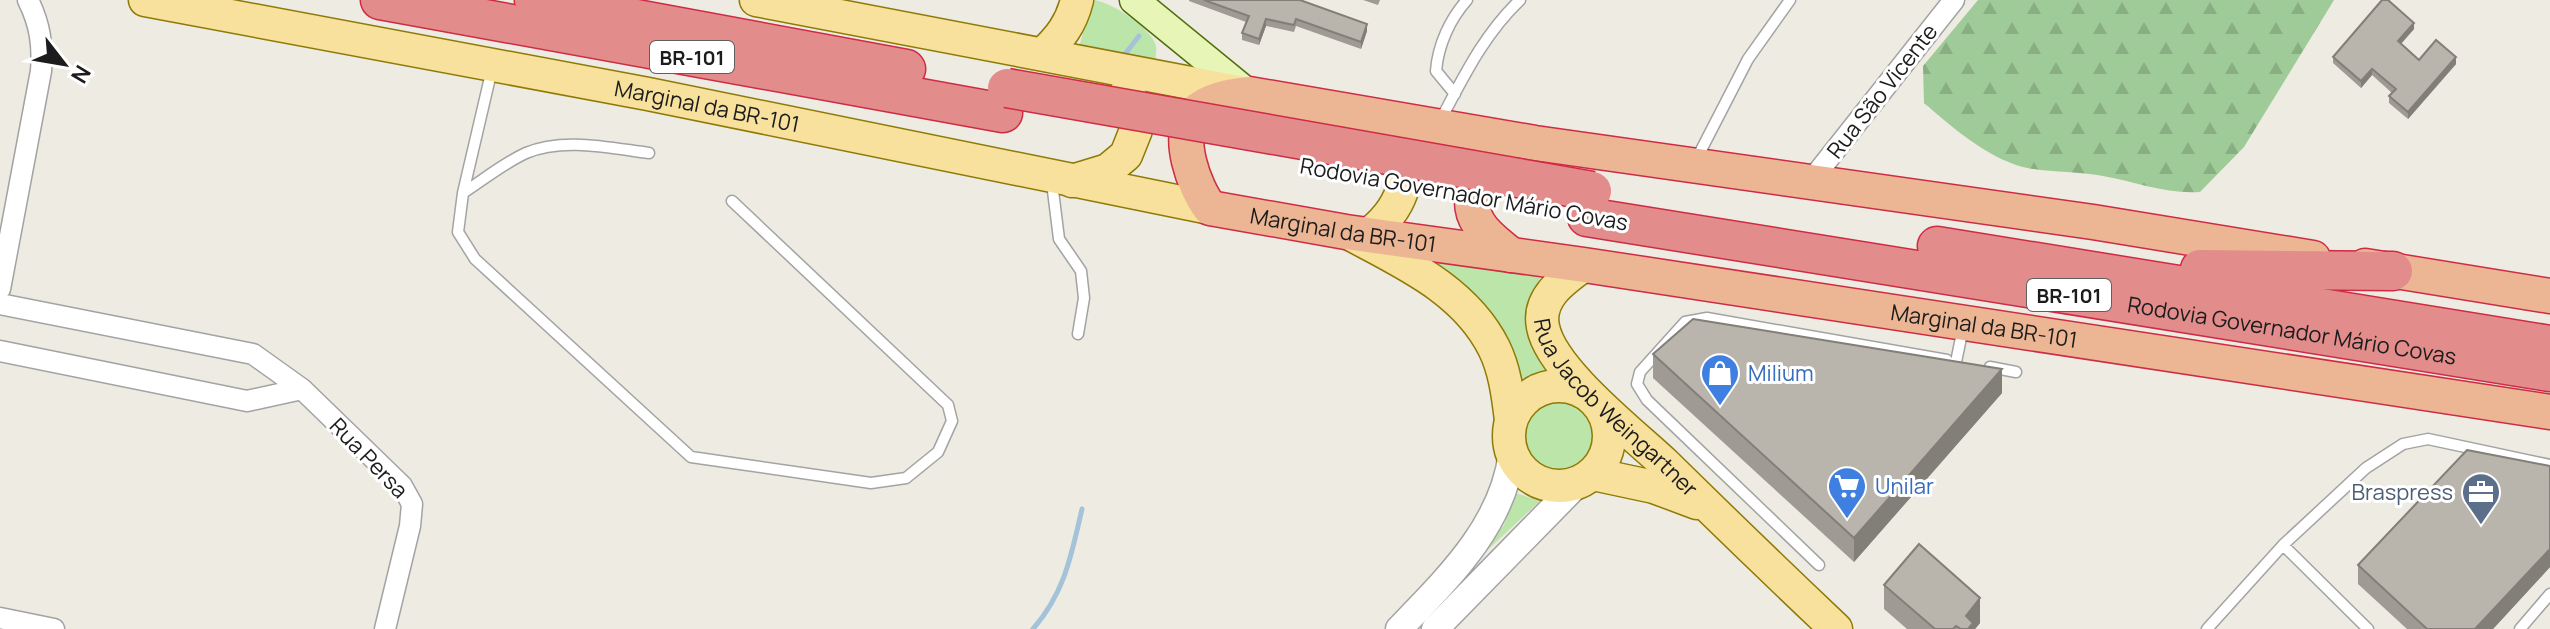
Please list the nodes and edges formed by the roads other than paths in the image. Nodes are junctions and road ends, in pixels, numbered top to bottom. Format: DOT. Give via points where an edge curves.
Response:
graph roads {
  1 [pos="28,0"];
  2 [pos="145,0"];
  3 [pos="380,0"];
  4 [pos="534,0"];
  5 [pos="604,0"];
  6 [pos="756,0"];
  7 [pos="1077,0"];
  8 [pos="1134,0"];
  9 [pos="1467,0"];
  10 [pos="1520,0"];
  11 [pos="1790,0"];
  12 [pos="1954,0"];
  13 [pos="1160,21"];
  14 [pos="710,32"];
  15 [pos="1043,54"];
  16 [pos="1084,62"];
  17 [pos="493,65"];
  18 [pos="1181,81"];
  19 [pos="1249,94"];
  20 [pos="1455,94"];
  21 [pos="1005,100"];
  22 [pos="1194,114"];
  23 [pos="1381,117"];
  24 [pos="1438,127"];
  25 [pos="1535,143"];
  26 [pos="649,153"];
  27 [pos="1693,165"];
  28 [pos="1062,179"];
  29 [pos="1810,182"];
  30 [pos="463,193"];
  31 [pos="732,201"];
  32 [pos="1589,204"];
  33 [pos="1210,208"];
  34 [pos="1357,233"];
  35 [pos="1511,255"];
  36 [pos="1584,265"];
  37 [pos="2069,268"];
  38 [pos="2393,271"];
  39 [pos="0,289"];
  40 [pos="2550,296"];
  41 [pos="0,304"];
  42 [pos="1964,322"];
  43 [pos="1078,334"];
  44 [pos="2550,345"];
  45 [pos="0,351"];
  46 [pos="1956,362"];
  47 [pos="2016,372"];
  48 [pos="2550,372"];
  49 [pos="302,389"];
  50 [pos="1594,398"];
  51 [pos="2550,412"];
  52 [pos="1511,420"];
  53 [pos="1512,453"];
  54 [pos="2550,465"];
  55 [pos="1586,478"];
  56 [pos="1710,508"];
  57 [pos="2283,545"];
  58 [pos="1819,565"];
  59 [pos="2550,594"];
  60 [pos="0,618"];
  61 [pos="54,629"];
  62 [pos="385,629"];
  63 [pos="1399,629"];
  64 [pos="1435,629"];
  65 [pos="1836,629"];
  66 [pos="2207,629"];
  67 [pos="2368,629"];
  68 [pos="2520,629"];
  1 -- 39 [label="street" via="43,44 41,71"];
  2 -- 17 [label="main road, Marginal da BR-101"];
  3 -- 21 [label="highway, Rodovia Governador Mário Covas / BR-101"];
  4 -- 14 [label="highway, Rodovia Governador Mário Covas / BR-101"];
  5 -- 14 [label="highway"];
  6 -- 15 [label="main road"];
  7 -- 15 [label="main road" via="1061,38"];
  8 -- 13 [label="main road"];
  9 -- 20 [label="lane" via="1438,51 1436,71"];
  10 -- 20 [label="lane" via="1470,63"];
  11 -- 27 [label="lane" via="1748,59"];
  12 -- 29 [label="street, Rua São Vicente"];
  13 -- 18 [label="main road"];
  13 -- 19 [label="main road"];
  14 -- 21 [label="highway, Rodovia Governador Mário Covas / BR-101"];
  15 -- 16 [label="main road"];
  16 -- 18 [label="main road"];
  16 -- 28 [label="main road" via="1123,86 1136,108 1136,130 1126,155 1108,170"];
  17 -- 28 [label="main road, Marginal da BR-101"];
  17 -- 30 [label="lane"];
  18 -- 19 [label="main road"];
  18 -- 22 [label="main road"];
  19 -- 22 [label="highway" via="1213,102"];
  19 -- 23 [label="highway"];
  20 -- 24 [label="lane"];
  21 -- 32 [label="highway, Rodovia Governador Mário Covas / BR-101"];
  22 -- 33 [label="highway" via="1187,147 1190,169"];
  23 -- 24 [label="highway"];
  23 -- 34 [label="main road" via="1404,149 1402,195 1382,225"];
  24 -- 25 [label="highway"];
  25 -- 27 [label="highway"];
  25 -- 35 [label="highway" via="1501,153 1483,167 1474,189 1473,213 1481,228"];
  26 -- 30 [label="lane" via="557,146 527,153"];
  27 -- 29 [label="highway"];
  28 -- 33 [label="main road, Marginal da BR-101"];
  28 -- 43 [label="lane" via="1059,239 1081,271 1084,298"];
  29 -- 38 [label="highway"];
  30 -- 31 [label="lane" via="458,232 475,259 691,457 871,483 906,478 938,452 952,421 948,405"];
  32 -- 37 [label="highway, Rodovia Governador Mário Covas / BR-101"];
  32 -- 48 [label="highway, Rodovia Governador Mário Covas / BR-101"];
  33 -- 34 [label="highway, Marginal da BR-101"];
  34 -- 35 [label="highway, Marginal da BR-101"];
  34 -- 52 [label="main road" via="1420,271 1477,322 1503,373"];
  35 -- 36 [label="highway, Marginal da BR-101"];
  36 -- 42 [label="highway, Marginal da BR-101"];
  36 -- 50 [label="main road, Rua Jacob Weingartner" via="1558,283 1544,311 1543,328 1556,356"];
  37 -- 38 [label="highway"];
  37 -- 44 [label="highway, Rodovia Governador Mário Covas / BR-101"];
  38 -- 40 [label="highway"];
  41 -- 49 [label="street" via="253,354"];
  42 -- 46 [label="lane"];
  42 -- 51 [label="highway, Marginal da BR-101"];
  45 -- 49 [label="street" via="247,401"];
  46 -- 47 [label="lane"];
  46 -- 58 [label="lane" via="1707,318 1685,322 1640,372 1637,384 1647,400"];
  49 -- 62 [label="street, Rua Persa" via="402,486 412,504"];
  50 -- 52 [label="main road" via="1580,389 1547,386 1525,399"];
  50 -- 55 [label="main road" via="1610,428 1607,453"];
  50 -- 56 [label="main road, Rua Jacob Weingartner"];
  52 -- 53 [label="main road"];
  53 -- 55 [label="main road" via="1532,478 1555,486"];
  53 -- 63 [label="street" via="1496,511 1466,555"];
  54 -- 57 [label="lane" via="2428,439 2403,444 2366,468"];
  55 -- 56 [label="main road, Rua Jacob Weingartner" via="1654,487"];
  55 -- 64 [label="street"];
  56 -- 65 [label="main road, Rua Jacob Weingartner"];
  57 -- 66 [label="lane"];
  57 -- 67 [label="lane"];
  59 -- 68 [label="lane"];
  60 -- 61 [label="street"];
}
